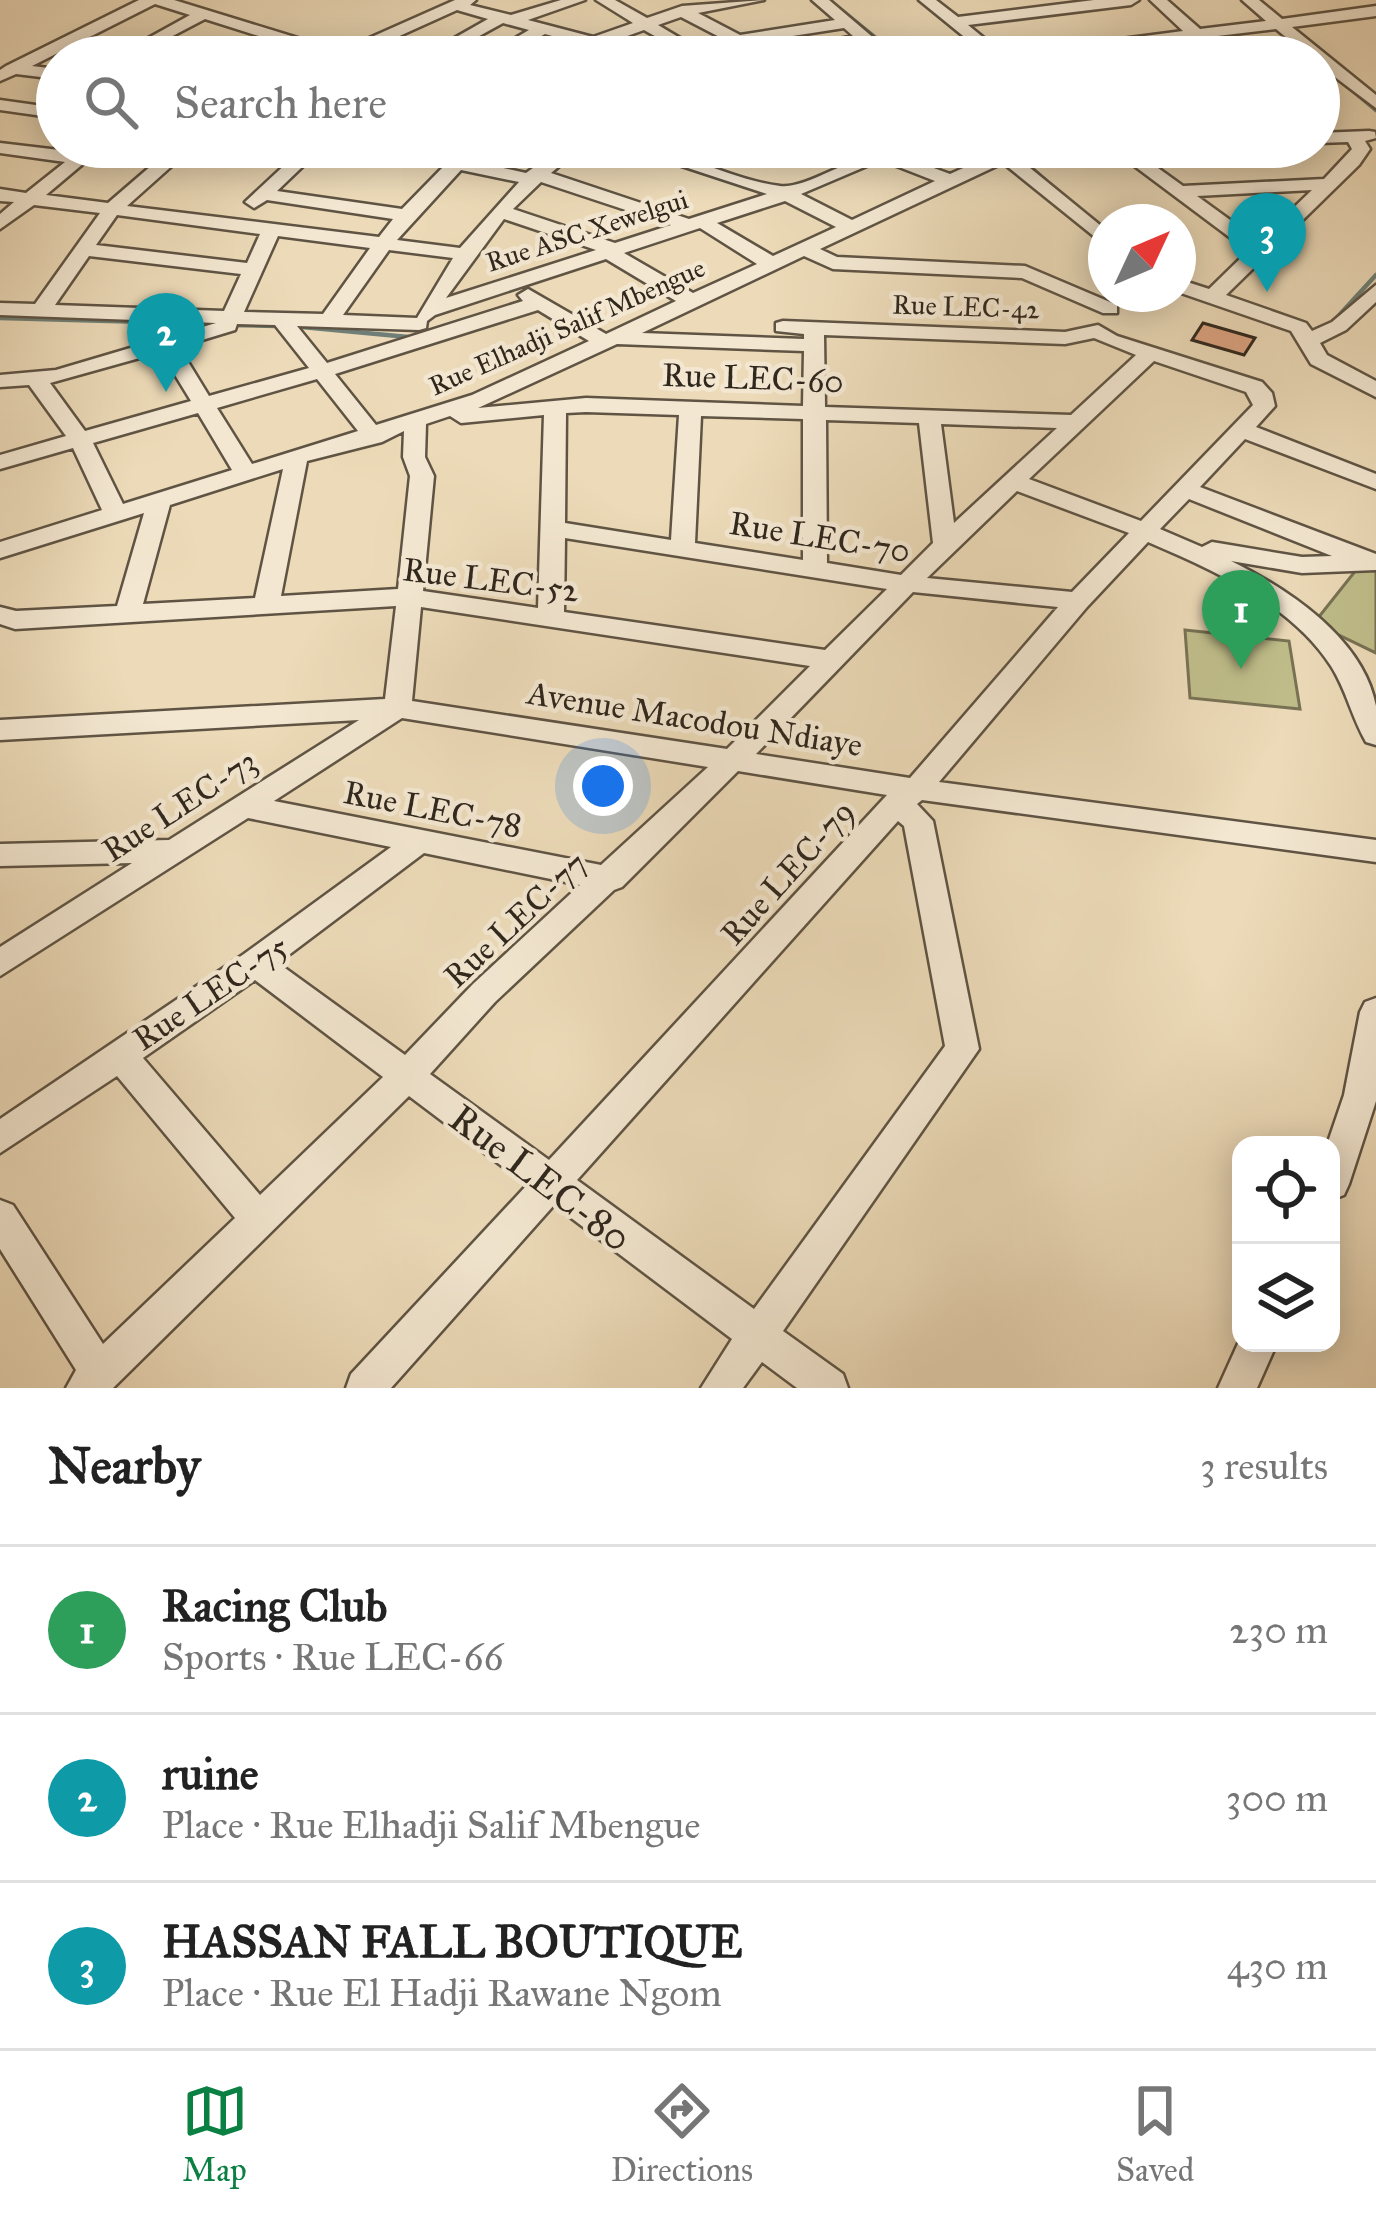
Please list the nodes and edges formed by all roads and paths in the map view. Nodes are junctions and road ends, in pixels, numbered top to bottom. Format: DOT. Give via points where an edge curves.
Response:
graph roads {
  1 [pos="154,0"];
  2 [pos="577,0"];
  3 [pos="604,0"];
  4 [pos="638,0"];
  5 [pos="756,0"];
  6 [pos="820,0"];
  7 [pos="927,0"];
  8 [pos="1131,0"];
  9 [pos="1158,0"];
  10 [pos="1250,0"];
  11 [pos="1345,0"];
  12 [pos="461,3"];
  13 [pos="682,11"];
  14 [pos="1369,12"];
  15 [pos="203,14"];
  16 [pos="661,18"];
  17 [pos="506,19"];
  18 [pos="955,22"];
  19 [pos="1276,22"];
  20 [pos="642,23"];
  21 [pos="847,23"];
  22 [pos="1376,24"];
  23 [pos="542,29"];
  24 [pos="1193,32"];
  25 [pos="80,36"];
  26 [pos="161,36"];
  27 [pos="274,36"];
  28 [pos="388,36"];
  29 [pos="470,36"];
  30 [pos="529,36"];
  31 [pos="580,36"];
  32 [pos="605,36"];
  33 [pos="665,36"];
  34 [pos="728,36"];
  35 [pos="738,36"];
  36 [pos="863,36"];
  37 [pos="973,36"];
  38 [pos="1176,36"];
  39 [pos="1197,36"];
  40 [pos="1294,36"];
  41 [pos="36,57"];
  42 [pos="1340,71"];
  43 [pos="6,72"];
  44 [pos="36,73"];
  45 [pos="1372,96"];
  46 [pos="0,105"];
  47 [pos="27,109"];
  48 [pos="36,110"];
  49 [pos="0,127"];
  50 [pos="1376,135"];
  51 [pos="1340,137"];
  52 [pos="1353,137"];
  53 [pos="0,148"];
  54 [pos="36,150"];
  55 [pos="68,168"];
  56 [pos="160,168"];
  57 [pos="290,168"];
  58 [pos="451,168"];
  59 [pos="479,168"];
  60 [pos="544,168"];
  61 [pos="701,168"];
  62 [pos="847,168"];
  63 [pos="924,168"];
  64 [pos="971,168"];
  65 [pos="1019,168"];
  66 [pos="1145,168"];
  67 [pos="532,177"];
  68 [pos="950,181"];
  69 [pos="1328,184"];
  70 [pos="1176,192"];
  71 [pos="261,194"];
  72 [pos="786,194"];
  73 [pos="0,195"];
  74 [pos="30,199"];
  75 [pos="112,209"];
  76 [pos="499,211"];
  77 [pos="406,214"];
  78 [pos="234,222"];
  79 [pos="0,223"];
  80 [pos="697,224"];
  81 [pos="1088,225"];
  82 [pos="854,228"];
  83 [pos="271,231"];
  84 [pos="382,245"];
  85 [pos="83,249"];
  86 [pos="609,250"];
  87 [pos="806,250"];
  88 [pos="1260,251"];
  89 [pos="464,254"];
  90 [pos="773,265"];
  91 [pos="251,269"];
  92 [pos="509,283"];
  93 [pos="1376,290"];
  94 [pos="1196,291"];
  95 [pos="1088,293"];
  96 [pos="1212,297"];
  97 [pos="540,302"];
  98 [pos="691,302"];
  99 [pos="0,310"];
  100 [pos="40,310"];
  101 [pos="1110,312"];
  102 [pos="1367,314"];
  103 [pos="150,316"];
  104 [pos="243,318"];
  105 [pos="281,320"];
  106 [pos="328,322"];
  107 [pos="419,327"];
  108 [pos="783,327"];
  109 [pos="1098,331"];
  110 [pos="814,336"];
  111 [pos="609,340"];
  112 [pos="1310,340"];
  113 [pos="166,344"];
  114 [pos="1151,353"];
  115 [pos="320,372"];
  116 [pos="0,381"];
  117 [pos="37,381"];
  118 [pos="1376,390"];
  119 [pos="204,405"];
  120 [pos="555,407"];
  121 [pos="690,407"];
  122 [pos="814,412"];
  123 [pos="929,415"];
  124 [pos="1253,418"];
  125 [pos="421,422"];
  126 [pos="1078,422"];
  127 [pos="374,437"];
  128 [pos="80,440"];
  129 [pos="296,461"];
  130 [pos="0,462"];
  131 [pos="247,475"];
  132 [pos="1015,482"];
  133 [pos="1376,482"];
  134 [pos="1184,489"];
  135 [pos="159,501"];
  136 [pos="116,514"];
  137 [pos="553,529"];
  138 [pos="1144,533"];
  139 [pos="945,545"];
  140 [pos="683,548"];
  141 [pos="0,550"];
  142 [pos="1374,562"];
  143 [pos="815,569"];
  144 [pos="908,584"];
  145 [pos="410,597"];
  146 [pos="1078,601"];
  147 [pos="266,607"];
  148 [pos="128,613"];
  149 [pos="0,615"];
  150 [pos="551,619"];
  151 [pos="829,660"];
  152 [pos="398,708"];
  153 [pos="0,730"];
  154 [pos="1376,735"];
  155 [pos="734,759"];
  156 [pos="907,796"];
  157 [pos="242,806"];
  158 [pos="418,842"];
  159 [pos="176,851"];
  160 [pos="1376,851"];
  161 [pos="0,855"];
  162 [pos="611,879"];
  163 [pos="0,963"];
  164 [pos="255,963"];
  165 [pos="1376,1012"];
  166 [pos="119,1054"];
  167 [pos="406,1077"];
  168 [pos="0,1138"];
  169 [pos="1340,1157"];
  170 [pos="551,1186"];
  171 [pos="0,1217"];
  172 [pos="260,1220"];
  173 [pos="757,1338"];
  174 [pos="1254,1352"];
  175 [pos="93,1381"];
  176 [pos="365,1388"];
  177 [pos="720,1388"];
  178 [pos="829,1388"];
  179 [pos="1237,1388"];
  1 -- 15 [label="street"];
  1 -- 25 [label="street"];
  2 -- 17 [label="street"];
  3 -- 20 [label="street"];
  4 -- 16 [label="street"];
  5 -- 13 [label="street"];
  6 -- 21 [label="street"];
  7 -- 18 [label="street"];
  8 -- 18 [label="street"];
  9 -- 24 [label="street"];
  10 -- 19 [label="street"];
  11 -- 14 [label="street"];
  12 -- 17 [label="street"];
  12 -- 28 [label="street"];
  13 -- 16 [label="street"];
  13 -- 34 [label="street"];
  14 -- 19 [label="street"];
  14 -- 22 [label="street"];
  15 -- 26 [label="street"];
  15 -- 27 [label="street"];
  16 -- 20 [label="street"];
  17 -- 23 [label="street"];
  17 -- 29 [label="street"];
  18 -- 37 [label="street"];
  19 -- 24 [label="street"];
  19 -- 40 [label="street"];
  20 -- 32 [label="street"];
  20 -- 33 [label="street"];
  21 -- 35 [label="street"];
  21 -- 36 [label="street"];
  23 -- 30 [label="street"];
  23 -- 31 [label="street"];
  24 -- 38 [label="street"];
  24 -- 39 [label="street"];
  41 -- 43 [label="street"];
  42 -- 45 [label="street"];
  43 -- 44 [label="street"];
  46 -- 47 [label="street"];
  47 -- 48 [label="street"];
  47 -- 49 [label="street"];
  50 -- 52 [label="street"];
  51 -- 52 [label="street"];
  52 -- 69 [label="street" via="1360,153"];
  53 -- 54 [label="street"];
  55 -- 74 [label="street"];
  56 -- 75 [label="street"];
  57 -- 71 [label="street"];
  58 -- 77 [label="street"];
  59 -- 67 [label="street"];
  60 -- 67 [label="street"];
  61 -- 72 [label="street"];
  62 -- 72 [label="street, Rue ASC Xewelgui"];
  63 -- 68 [label="street"];
  64 -- 68 [label="street, Rue Elhadji Salif Mbengue"];
  65 -- 81 [label="street"];
  66 -- 70 [label="street"];
  67 -- 76 [label="street"];
  67 -- 80 [label="street"];
  68 -- 82 [label="street, Rue Elhadji Salif Mbengue"];
  69 -- 70 [label="street"];
  69 -- 88 [label="street"];
  70 -- 88 [label="street"];
  71 -- 77 [label="street"];
  71 -- 78 [label="street"];
  72 -- 80 [label="street, Rue ASC Xewelgui"];
  72 -- 82 [label="street"];
  73 -- 74 [label="street"];
  74 -- 75 [label="street"];
  74 -- 79 [label="street"];
  75 -- 78 [label="street"];
  75 -- 85 [label="street"];
  76 -- 86 [label="street"];
  76 -- 89 [label="street"];
  77 -- 84 [label="street"];
  78 -- 83 [label="street"];
  80 -- 86 [label="street, Rue ASC Xewelgui"];
  80 -- 90 [label="street"];
  82 -- 87 [label="street, Rue Elhadji Salif Mbengue"];
  83 -- 84 [label="street"];
  83 -- 91 [label="street"];
  84 -- 89 [label="street"];
  84 -- 106 [label="street"];
  85 -- 91 [label="street"];
  85 -- 100 [label="street"];
  86 -- 92 [label="street, Rue ASC Xewelgui"];
  86 -- 98 [label="street"];
  87 -- 90 [label="street, Rue Elhadji Salif Mbengue"];
  87 -- 95 [label="street" via="833,263 1025,272"];
  88 -- 96 [label="street"];
  89 -- 107 [label="street"];
  90 -- 98 [label="street, Rue Elhadji Salif Mbengue"];
  91 -- 104 [label="street"];
  92 -- 97 [label="street"];
  92 -- 107 [label="street, Rue ASC Xewelgui"];
  93 -- 102 [label="street"];
  94 -- 96 [label="street"];
  96 -- 112 [label="street" via="1285,321"];
  97 -- 107 [label="street"];
  97 -- 111 [label="street"];
  98 -- 111 [label="street, Rue Elhadji Salif Mbengue"];
  99 -- 100 [label="street"];
  100 -- 103 [label="street"];
  101 -- 109 [label="street"];
  102 -- 112 [label="street"];
  103 -- 104 [label="street"];
  103 -- 113 [label="street"];
  104 -- 105 [label="street"];
  104 -- 113 [label="street"];
  105 -- 106 [label="street"];
  105 -- 115 [label="street"];
  106 -- 107 [label="street"];
  107 -- 115 [label="street"];
  108 -- 110 [label="street, Rue LEC-42"];
  109 -- 110 [label="street, Rue LEC-42" via="1065,338"];
  109 -- 114 [label="street, Rue LEC-42"];
  110 -- 111 [label="street, Rue LEC-42"];
  110 -- 122 [label="street"];
  111 -- 125 [label="street, Rue Elhadji Salif Mbengue"];
  112 -- 118 [label="street" via="1319,359"];
  113 -- 117 [label="street"];
  113 -- 119 [label="street"];
  114 -- 124 [label="street, Rue LEC-42" via="1254,387 1262,393"];
  114 -- 126 [label="street, Rue LEC-77"];
  115 -- 119 [label="street"];
  115 -- 127 [label="street"];
  116 -- 117 [label="street"];
  117 -- 128 [label="street"];
  119 -- 128 [label="street"];
  119 -- 131 [label="street"];
  120 -- 121 [label="street, Rue LEC-60"];
  120 -- 125 [label="street, Rue LEC-60"];
  120 -- 137 [label="street"];
  121 -- 122 [label="street, Rue LEC-60"];
  121 -- 140 [label="street"];
  122 -- 123 [label="street, Rue LEC-60"];
  122 -- 143 [label="street"];
  123 -- 126 [label="street, Rue LEC-60"];
  123 -- 139 [label="street"];
  124 -- 133 [label="street, Rue LEC-42"];
  124 -- 134 [label="street, Rue LEC-79"];
  125 -- 127 [label="street, Rue Elhadji Salif Mbengue"];
  125 -- 145 [label="street"];
  126 -- 132 [label="street, Rue LEC-77"];
  127 -- 129 [label="street, Rue Elhadji Salif Mbengue"];
  128 -- 130 [label="street"];
  128 -- 136 [label="street"];
  129 -- 131 [label="street, Rue Elhadji Salif Mbengue"];
  129 -- 147 [label="street"];
  131 -- 135 [label="street, Rue Elhadji Salif Mbengue"];
  132 -- 138 [label="street"];
  132 -- 139 [label="street, Rue LEC-77"];
  134 -- 138 [label="street, Rue LEC-79"];
  134 -- 142 [label="street"];
  135 -- 136 [label="street, Rue Elhadji Salif Mbengue"];
  135 -- 148 [label="street"];
  136 -- 141 [label="street, Rue Elhadji Salif Mbengue"];
  137 -- 140 [label="street, Rue LEC-70"];
  137 -- 150 [label="street"];
  138 -- 142 [label="street" via="1251,559"];
  138 -- 146 [label="street, Rue LEC-79"];
  138 -- 154 [label="street" via="1227,569 1299,618 1343,663"];
  139 -- 144 [label="street, Rue LEC-77"];
  140 -- 143 [label="street, Rue LEC-70"];
  143 -- 144 [label="street, Rue LEC-70"];
  144 -- 146 [label="street, Rue LEC-70"];
  144 -- 151 [label="street, Rue LEC-77"];
  145 -- 147 [label="street, Rue LEC-52"];
  145 -- 150 [label="street, Rue LEC-52"];
  145 -- 152 [label="street"];
  146 -- 156 [label="street, Rue LEC-79"];
  147 -- 148 [label="street, Rue LEC-52"];
  148 -- 149 [label="street, Rue LEC-52"];
  150 -- 151 [label="street, Rue LEC-52"];
  151 -- 155 [label="street, Rue LEC-77"];
  152 -- 153 [label="street, Avenue Macodou Ndiaye"];
  152 -- 155 [label="street, Avenue Macodou Ndiaye"];
  152 -- 157 [label="street, Rue LEC-73"];
  155 -- 156 [label="street, Avenue Macodou Ndiaye"];
  155 -- 162 [label="street, Rue LEC-77"];
  156 -- 160 [label="street, Avenue Macodou Ndiaye"];
  156 -- 170 [label="street, Rue LEC-79"];
  156 -- 173 [label="street" via="962,1049"];
  157 -- 158 [label="street, Rue LEC-78"];
  157 -- 159 [label="street, Rue LEC-73"];
  158 -- 162 [label="street, Rue LEC-78"];
  158 -- 164 [label="street, Rue LEC-75"];
  159 -- 161 [label="street"];
  159 -- 163 [label="street, Rue LEC-73"];
  162 -- 167 [label="street, Rue LEC-77" via="484,993"];
  164 -- 166 [label="street, Rue LEC-75"];
  164 -- 167 [label="street, Rue LEC-80"];
  165 -- 169 [label="street"];
  166 -- 168 [label="street, Rue LEC-75"];
  166 -- 172 [label="street"];
  167 -- 170 [label="street, Rue LEC-80"];
  167 -- 172 [label="street, Rue LEC-77"];
  170 -- 173 [label="street, Rue LEC-80"];
  170 -- 176 [label="street, Rue LEC-79"];
  171 -- 175 [label="street"];
  172 -- 175 [label="street, Rue LEC-77"];
  173 -- 177 [label="street"];
  173 -- 178 [label="street, Rue LEC-80"];
  174 -- 179 [label="street"];
}
